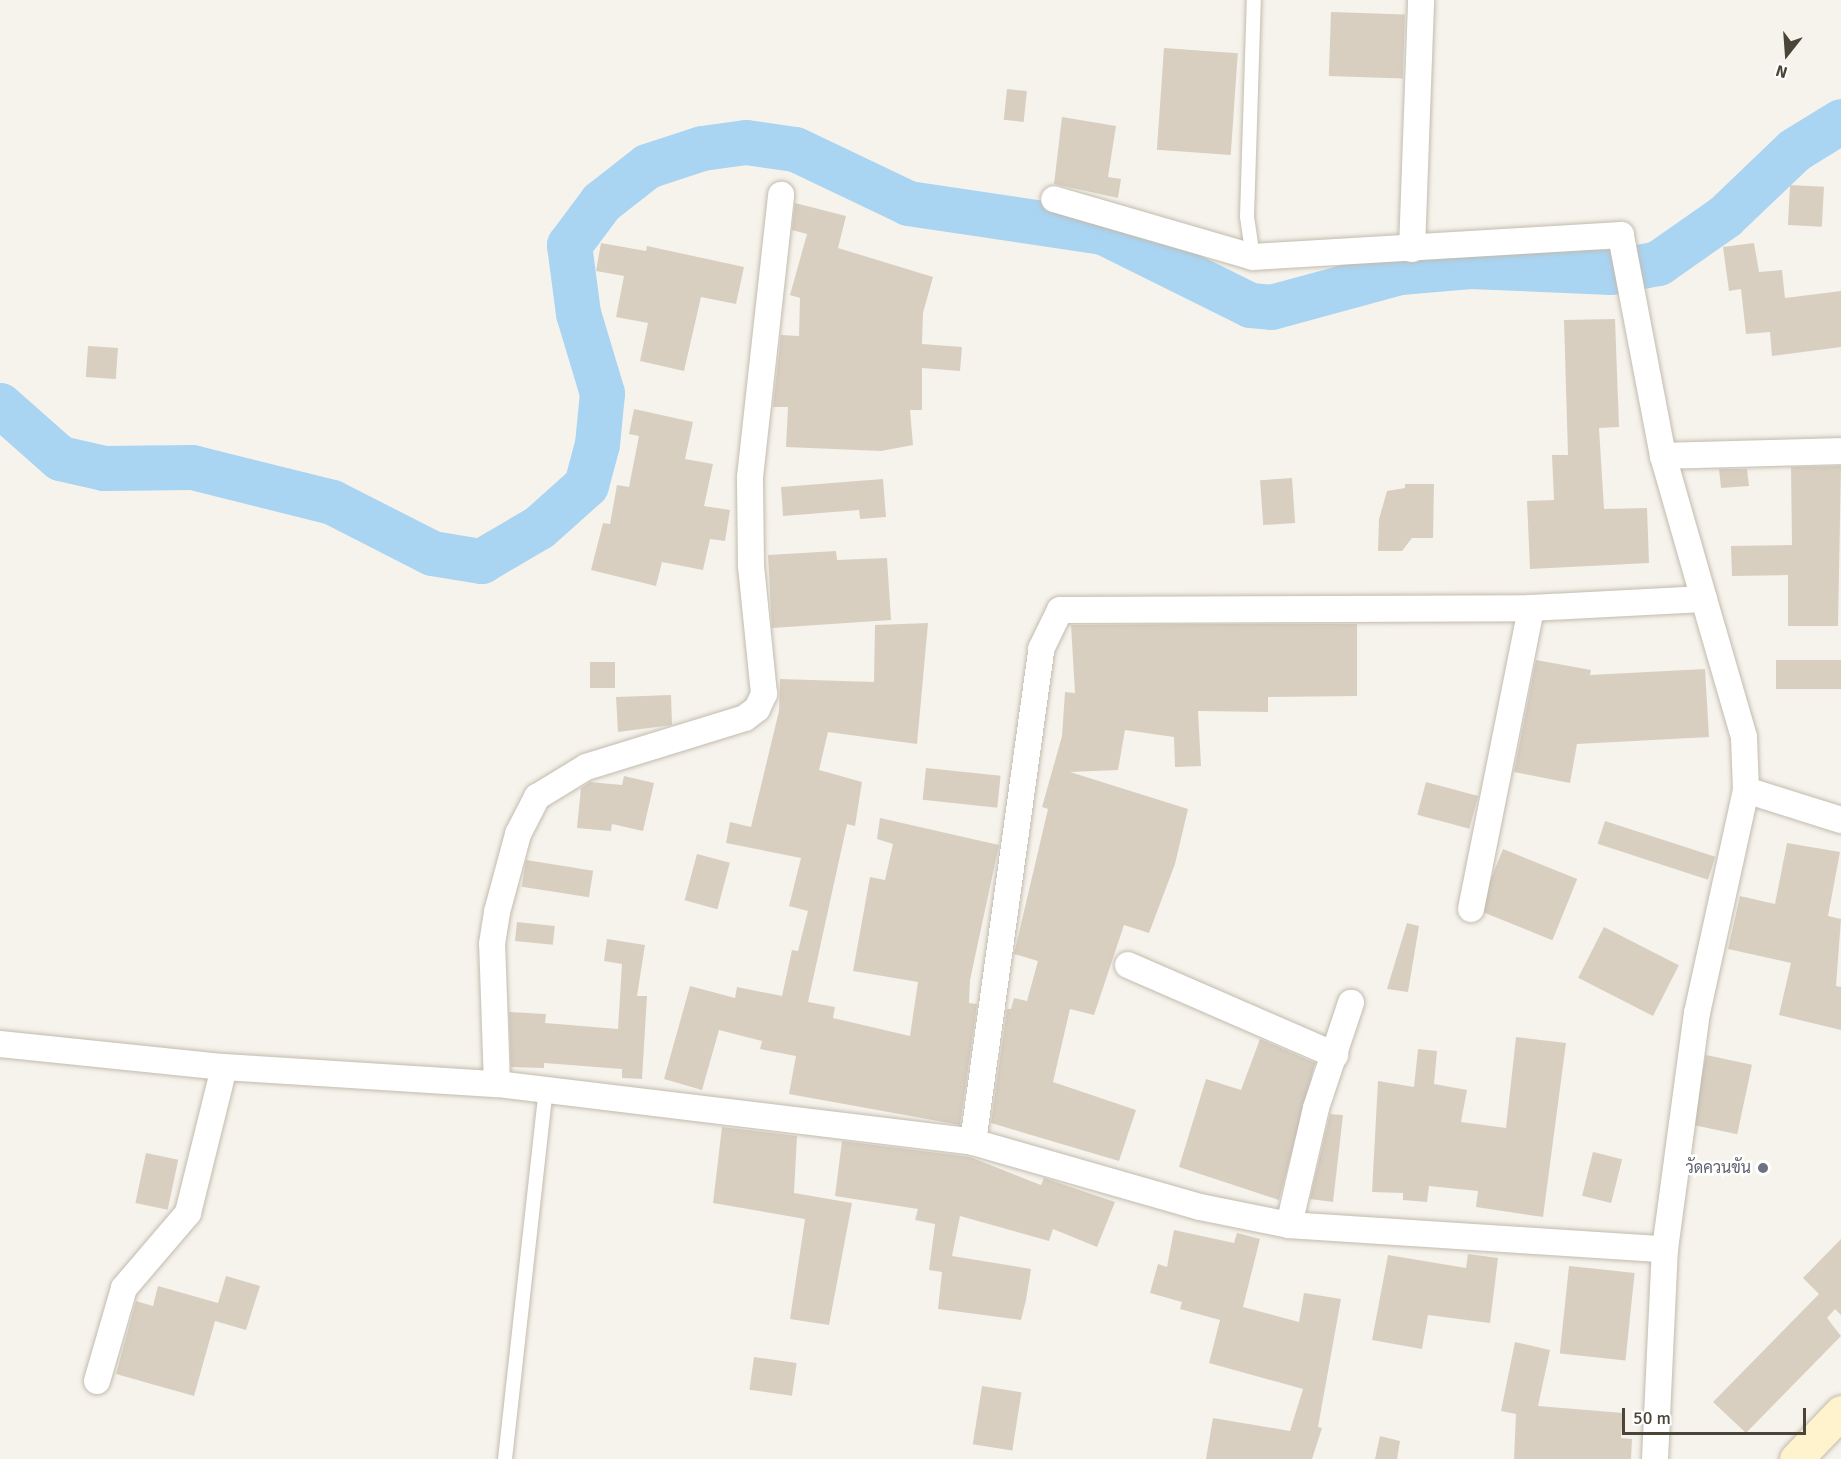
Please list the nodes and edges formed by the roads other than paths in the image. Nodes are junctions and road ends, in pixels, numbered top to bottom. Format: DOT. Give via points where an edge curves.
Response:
graph roads {
  1 [pos="1254,0"];
  2 [pos="1421,0"];
  3 [pos="781,195"];
  4 [pos="1054,199"];
  5 [pos="1412,249"];
  6 [pos="1253,257"];
  7 [pos="1841,451"];
  8 [pos="1663,456"];
  9 [pos="1704,599"];
  10 [pos="1532,608"];
  11 [pos="1746,790"];
  12 [pos="1841,820"];
  13 [pos="1471,909"];
  14 [pos="1128,965"];
  15 [pos="1351,1003"];
  16 [pos="0,1044"];
  17 [pos="1335,1055"];
  18 [pos="224,1068"];
  19 [pos="497,1084"];
  20 [pos="546,1090"];
  21 [pos="973,1142"];
  22 [pos="1289,1225"];
  23 [pos="1665,1249"];
  24 [pos="97,1381"];
  25 [pos="1841,1412"];
  26 [pos="505,1459"];
  27 [pos="1656,1459"];
  28 [pos="1796,1459"];
  1 -- 6 [label="lane" via="1247,217"];
  2 -- 5 [label="street"];
  3 -- 19 [label="street" via="750,477 751,565 764,694 757,709 745,718 586,767 537,797 518,834 496,912 492,944"];
  4 -- 6 [label="street"];
  5 -- 6 [label="street"];
  5 -- 8 [label="street" via="1621,235"];
  7 -- 8 [label="street"];
  8 -- 9 [label="street"];
  9 -- 10 [label="street"];
  9 -- 11 [label="street" via="1744,737"];
  10 -- 13 [label="street"];
  10 -- 21 [label="street" via="1060,610 1041,649"];
  11 -- 12 [label="street"];
  11 -- 23 [label="street" via="1697,1013"];
  14 -- 17 [label="street"];
  15 -- 17 [label="street"];
  16 -- 18 [label="street"];
  17 -- 22 [label="street" via="1300,1168"];
  18 -- 19 [label="street"];
  18 -- 24 [label="street" via="188,1213 124,1288"];
  19 -- 20 [label="street"];
  20 -- 21 [label="street"];
  20 -- 26 [label="lane"];
  21 -- 22 [label="street" via="1200,1207"];
  22 -- 23 [label="street"];
  23 -- 27 [label="street"];
  25 -- 28 [label="main road"];
}
